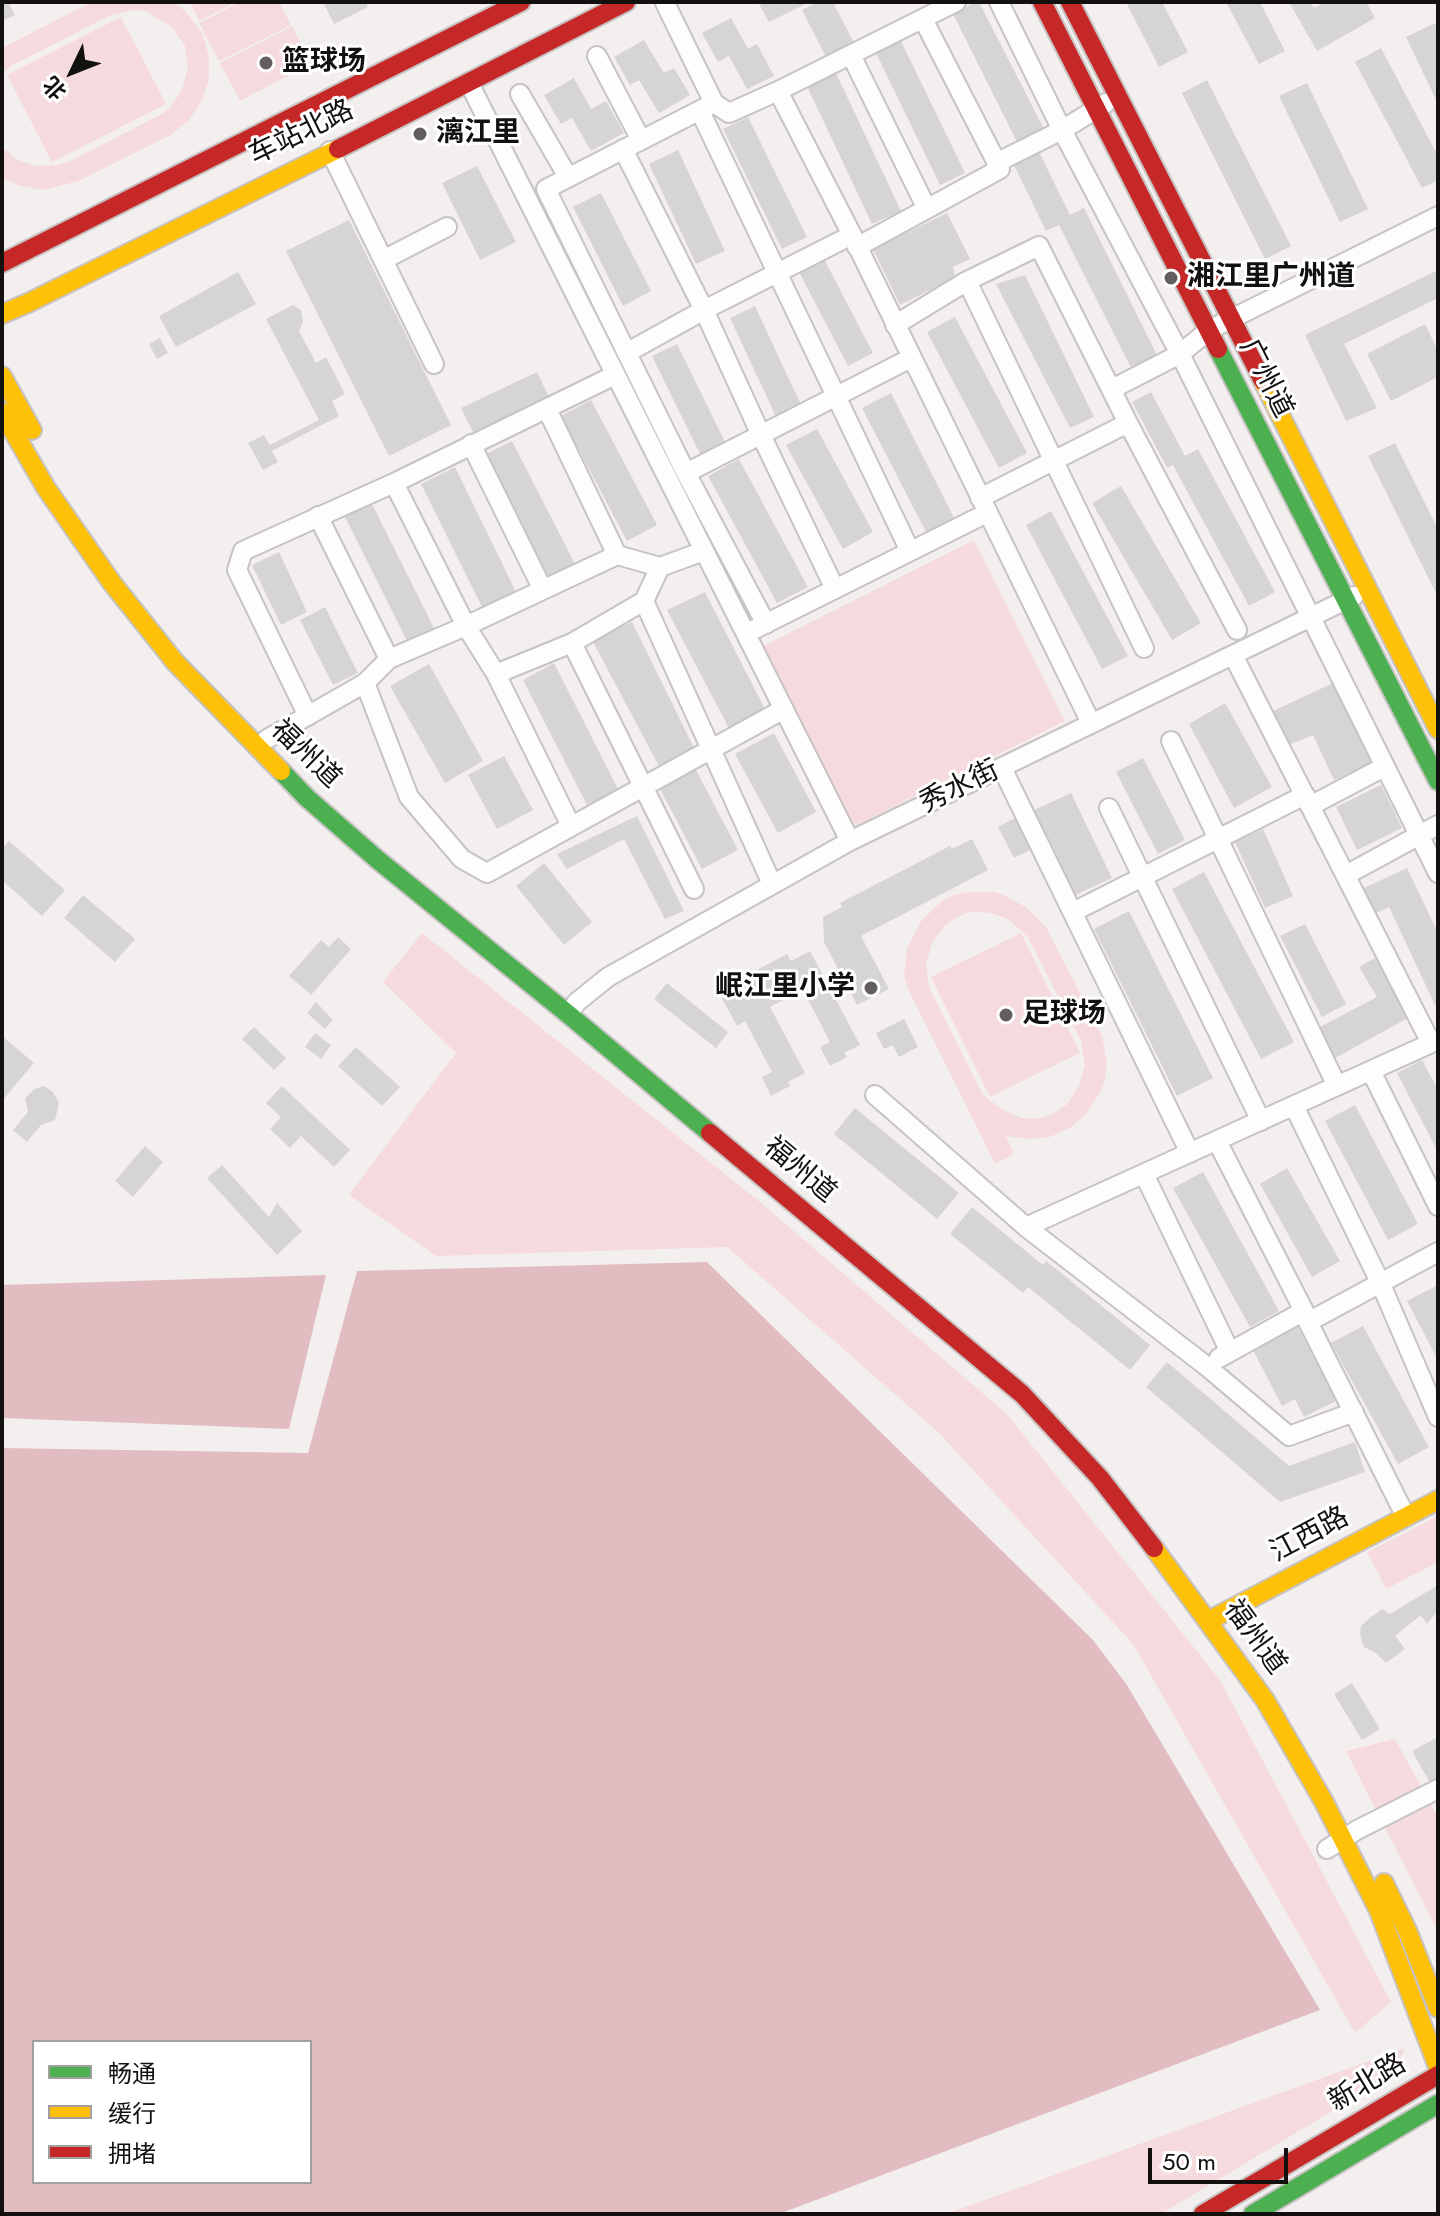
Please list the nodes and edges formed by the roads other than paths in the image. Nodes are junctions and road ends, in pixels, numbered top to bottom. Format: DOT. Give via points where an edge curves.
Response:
graph roads {
  1 [pos="521,2"];
  2 [pos="626,2"];
  3 [pos="956,2"];
  4 [pos="999,2"];
  5 [pos="1042,2"];
  6 [pos="1070,2"];
  7 [pos="665,3"];
  8 [pos="923,19"];
  9 [pos="851,55"];
  10 [pos="597,56"];
  11 [pos="469,83"];
  12 [pos="778,91"];
  13 [pos="520,94"];
  14 [pos="1118,97"];
  15 [pos="707,107"];
  16 [pos="1095,108"];
  17 [pos="1062,130"];
  18 [pos="641,140"];
  19 [pos="623,149"];
  20 [pos="330,151"];
  21 [pos="996,163"];
  22 [pos="568,177"];
  23 [pos="927,209"];
  24 [pos="1438,216"];
  25 [pos="447,227"];
  26 [pos="854,241"];
  27 [pos="383,260"];
  28 [pos="2,263"];
  29 [pos="777,274"];
  30 [pos="967,281"];
  31 [pos="704,310"];
  32 [pos="2,314"];
  33 [pos="1232,320"];
  34 [pos="895,325"];
  35 [pos="1209,330"];
  36 [pos="628,352"];
  37 [pos="1180,354"];
  38 [pos="911,358"];
  39 [pos="434,364"];
  40 [pos="615,375"];
  41 [pos="2,376"];
  42 [pos="1112,389"];
  43 [pos="836,396"];
  44 [pos="547,409"];
  45 [pos="2,412"];
  46 [pos="1128,423"];
  47 [pos="761,435"];
  48 [pos="471,444"];
  49 [pos="1054,460"];
  50 [pos="686,473"];
  51 [pos="394,483"];
  52 [pos="984,505"];
  53 [pos="318,516"];
  54 [pos="704,551"];
  55 [pos="910,551"];
  56 [pos="617,555"];
  57 [pos="660,567"];
  58 [pos="835,589"];
  59 [pos="1369,589"];
  60 [pos="543,590"];
  61 [pos="1346,600"];
  62 [pos="644,601"];
  63 [pos="1310,618"];
  64 [pos="766,624"];
  65 [pos="466,626"];
  66 [pos="1237,630"];
  67 [pos="745,633"];
  68 [pos="572,643"];
  69 [pos="1144,648"];
  70 [pos="1233,655"];
  71 [pos="389,659"];
  72 [pos="496,674"];
  73 [pos="365,683"];
  74 [pos="784,709"];
  75 [pos="308,716"];
  76 [pos="1091,723"];
  77 [pos="1438,729"];
  78 [pos="267,739"];
  79 [pos="1171,741"];
  80 [pos="711,749"];
  81 [pos="1384,767"];
  82 [pos="1002,768"];
  83 [pos="1438,781"];
  84 [pos="644,787"];
  85 [pos="1308,800"];
  86 [pos="1109,808"];
  87 [pos="1438,825"];
  88 [pos="571,826"];
  89 [pos="1419,836"];
  90 [pos="1217,839"];
  91 [pos="850,841"];
  92 [pos="1438,873"];
  93 [pos="1346,875"];
  94 [pos="1142,879"];
  95 [pos="772,884"];
  96 [pos="694,889"];
  97 [pos="1073,912"];
  98 [pos="573,1008"];
  99 [pos="1435,1042"];
  100 [pos="1371,1071"];
  101 [pos="1337,1086"];
  102 [pos="875,1095"];
  103 [pos="1294,1106"];
  104 [pos="1261,1121"];
  105 [pos="1217,1141"];
  106 [pos="1190,1153"];
  107 [pos="1144,1174"];
  108 [pos="1438,1206"];
  109 [pos="1026,1227"];
  110 [pos="1438,1252"];
  111 [pos="1380,1282"];
  112 [pos="1306,1316"];
  113 [pos="1230,1352"];
  114 [pos="1205,1365"];
  115 [pos="1354,1412"];
  116 [pos="1438,1417"];
  117 [pos="1438,1500"];
  118 [pos="1406,1517"];
  119 [pos="1214,1617"];
  120 [pos="1436,1791"];
  121 [pos="1342,1840"];
  122 [pos="1438,2008"];
  123 [pos="1438,2067"];
  124 [pos="1438,2075"];
  125 [pos="1438,2104"];
  126 [pos="1203,2214"];
  127 [pos="1253,2214"];
  1 -- 28 [label="main road, 车站北路"];
  2 -- 11 [label="main road, 车站北路"];
  3 -- 8 [label="street"];
  4 -- 17 [label="street"];
  5 -- 16 [label="main road, 广州道"];
  6 -- 14 [label="main road, 广州道"];
  7 -- 15 [label="street"];
  8 -- 9 [label="street"];
  8 -- 21 [label="street"];
  9 -- 12 [label="street"];
  9 -- 23 [label="street"];
  10 -- 18 [label="street"];
  11 -- 20 [label="main road, 车站北路"];
  11 -- 40 [label="street"];
  12 -- 15 [label="street" via="729,113"];
  12 -- 26 [label="street"];
  13 -- 22 [label="street"];
  14 -- 16 [label="street"];
  14 -- 33 [label="main road, 广州道"];
  15 -- 18 [label="street"];
  15 -- 29 [label="street"];
  16 -- 17 [label="street"];
  16 -- 35 [label="main road, 广州道"];
  17 -- 21 [label="street"];
  17 -- 37 [label="street"];
  18 -- 19 [label="street"];
  19 -- 22 [label="street"];
  19 -- 31 [label="street"];
  20 -- 27 [label="street"];
  20 -- 32 [label="main road, 车站北路"];
  21 -- 23 [label="street" via="1000,169"];
  22 -- 36 [label="street" via="546,189"];
  23 -- 26 [label="street"];
  24 -- 33 [label="street"];
  25 -- 27 [label="street"];
  26 -- 29 [label="street"];
  26 -- 34 [label="street"];
  27 -- 39 [label="street"];
  29 -- 31 [label="street"];
  29 -- 43 [label="street"];
  30 -- 34 [label="street"];
  30 -- 42 [label="street" via="1039,246"];
  30 -- 49 [label="street"];
  31 -- 36 [label="street"];
  31 -- 47 [label="street"];
  33 -- 35 [label="street"];
  33 -- 59 [label="main road, 广州道"];
  34 -- 38 [label="street"];
  35 -- 37 [label="street"];
  35 -- 61 [label="main road, 广州道"];
  36 -- 50 [label="street"];
  37 -- 42 [label="street"];
  37 -- 63 [label="street"];
  38 -- 43 [label="street"];
  38 -- 52 [label="street"];
  40 -- 44 [label="street"];
  40 -- 54 [label="street"];
  41 -- 78 [label="main road, 福州道" via="63,488 133,588 203,675"];
  42 -- 46 [label="street"];
  43 -- 47 [label="street"];
  43 -- 55 [label="street"];
  44 -- 48 [label="street"];
  44 -- 56 [label="street"];
  45 -- 98 [label="main road, 福州道" via="46,488 175,662 307,798 378,860"];
  46 -- 49 [label="street"];
  46 -- 66 [label="street"];
  47 -- 50 [label="street"];
  47 -- 58 [label="street"];
  48 -- 51 [label="street"];
  48 -- 60 [label="street"];
  49 -- 52 [label="street"];
  49 -- 69 [label="street"];
  50 -- 64 [label="street"];
  51 -- 53 [label="street"];
  51 -- 65 [label="street"];
  52 -- 55 [label="street"];
  52 -- 76 [label="street"];
  53 -- 71 [label="street"];
  53 -- 75 [label="street" via="243,551 237,570"];
  54 -- 57 [label="street"];
  54 -- 67 [label="street"];
  55 -- 58 [label="street"];
  56 -- 57 [label="street"];
  56 -- 60 [label="street"];
  57 -- 62 [label="street"];
  58 -- 64 [label="street"];
  59 -- 61 [label="street, 秀水街"];
  59 -- 77 [label="main road, 广州道"];
  60 -- 65 [label="street"];
  61 -- 63 [label="street, 秀水街"];
  61 -- 83 [label="main road, 广州道"];
  62 -- 68 [label="street"];
  62 -- 80 [label="street"];
  63 -- 70 [label="street, 秀水街"];
  63 -- 81 [label="street"];
  64 -- 67 [label="street"];
  65 -- 71 [label="street"];
  65 -- 72 [label="street"];
  67 -- 74 [label="street"];
  68 -- 72 [label="street"];
  68 -- 84 [label="street"];
  70 -- 76 [label="street, 秀水街"];
  70 -- 85 [label="street"];
  71 -- 73 [label="street"];
  72 -- 88 [label="street"];
  73 -- 75 [label="street"];
  73 -- 88 [label="street" via="409,797 462,859 487,873"];
  74 -- 80 [label="street"];
  74 -- 91 [label="street"];
  75 -- 78 [label="street"];
  76 -- 82 [label="street, 秀水街"];
  78 -- 98 [label="main road, 福州道" via="317,790"];
  79 -- 90 [label="street"];
  80 -- 84 [label="street"];
  80 -- 95 [label="street"];
  81 -- 85 [label="street"];
  81 -- 89 [label="street"];
  82 -- 91 [label="street, 秀水街"];
  82 -- 97 [label="street"];
  84 -- 88 [label="street"];
  84 -- 96 [label="street"];
  85 -- 90 [label="street"];
  85 -- 93 [label="street"];
  86 -- 94 [label="street"];
  87 -- 89 [label="street"];
  89 -- 92 [label="street"];
  89 -- 93 [label="street"];
  90 -- 94 [label="street"];
  90 -- 101 [label="street"];
  91 -- 95 [label="street, 秀水街"];
  93 -- 99 [label="street"];
  94 -- 97 [label="street"];
  94 -- 104 [label="street"];
  95 -- 98 [label="street, 秀水街" via="608,977"];
  97 -- 106 [label="street"];
  98 -- 119 [label="main road, 福州道" via="1022,1377 1137,1503"];
  99 -- 100 [label="street"];
  100 -- 101 [label="street"];
  100 -- 108 [label="street"];
  101 -- 103 [label="street"];
  102 -- 109 [label="street"];
  103 -- 104 [label="street"];
  103 -- 111 [label="street"];
  104 -- 105 [label="street"];
  105 -- 106 [label="street"];
  105 -- 112 [label="street"];
  106 -- 107 [label="street"];
  107 -- 109 [label="street"];
  107 -- 113 [label="street"];
  109 -- 114 [label="street"];
  110 -- 111 [label="street"];
  111 -- 112 [label="street"];
  111 -- 116 [label="street"];
  112 -- 113 [label="street"];
  112 -- 115 [label="street"];
  113 -- 114 [label="street"];
  114 -- 115 [label="street" via="1289,1436"];
  115 -- 118 [label="street"];
  117 -- 118 [label="main road, 江西路"];
  118 -- 119 [label="main road, 江西路"];
  119 -- 121 [label="main road, 福州道" via="1280,1696"];
  120 -- 121 [label="street"];
  121 -- 122 [label="main road, 福州道" via="1407,1930"];
  121 -- 123 [label="main road, 福州道" via="1379,1911"];
  124 -- 126 [label="main road, 新北路"];
  125 -- 127 [label="main road, 新北路"];
}
